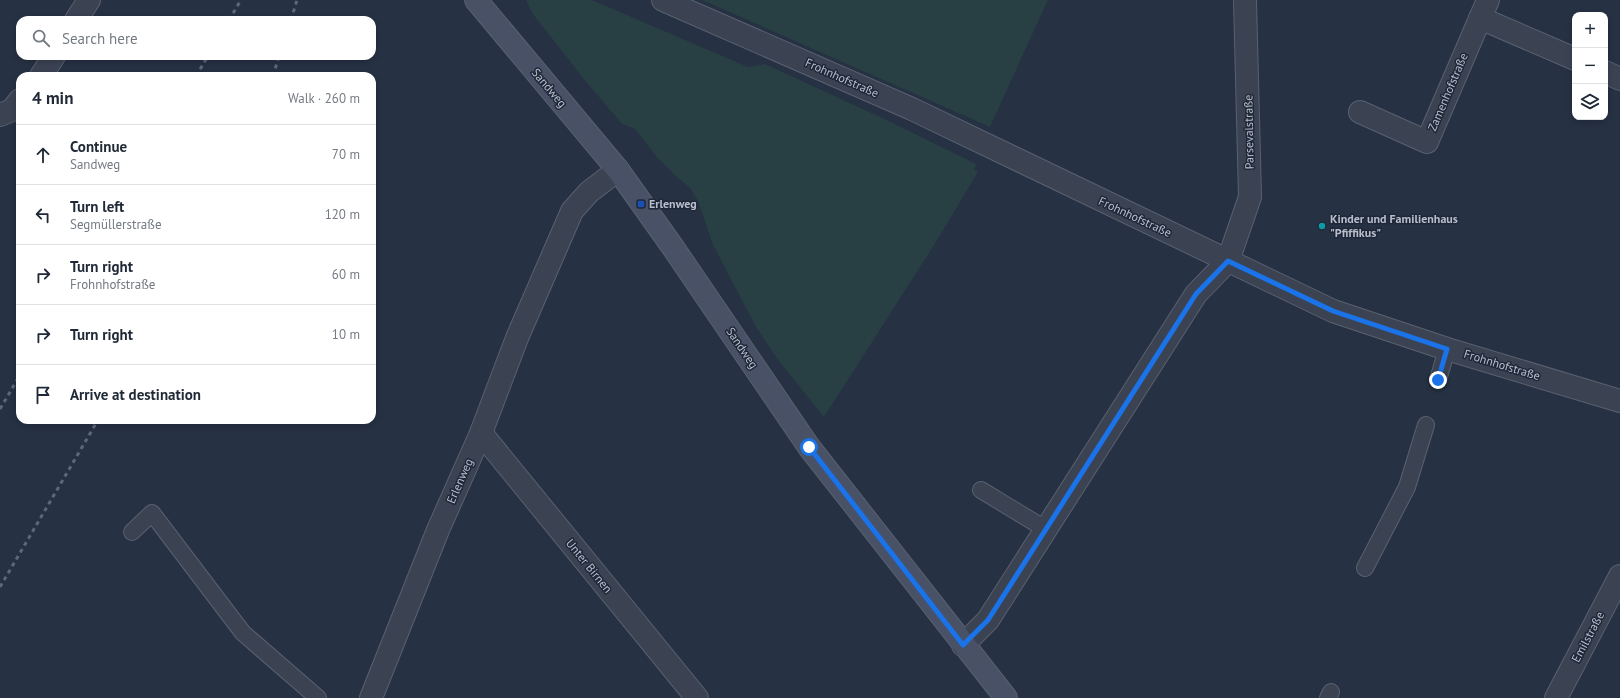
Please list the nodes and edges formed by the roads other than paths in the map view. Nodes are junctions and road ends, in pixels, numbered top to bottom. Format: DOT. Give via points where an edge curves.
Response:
graph roads {
  1 [pos="89,0"];
  2 [pos="476,0"];
  3 [pos="663,0"];
  4 [pos="1245,0"];
  5 [pos="1484,9"];
  6 [pos="79,16"];
  7 [pos="1572,57"];
  8 [pos="51,60"];
  9 [pos="44,72"];
  10 [pos="1608,73"];
  11 [pos="1620,79"];
  12 [pos="16,105"];
  13 [pos="1360,112"];
  14 [pos="0,115"];
  15 [pos="618,170"];
  16 [pos="1228,261"];
  17 [pos="1447,349"];
  18 [pos="1438,380"];
  19 [pos="1620,401"];
  20 [pos="1426,425"];
  21 [pos="481,433"];
  22 [pos="981,490"];
  23 [pos="1047,530"];
  24 [pos="132,532"];
  25 [pos="1365,568"];
  26 [pos="1620,576"];
  27 [pos="963,645"];
  28 [pos="318,698"];
  29 [pos="371,698"];
  30 [pos="697,698"];
  31 [pos="1006,698"];
  32 [pos="1556,698"];
  1 -- 6 [label="street"];
  2 -- 15 [label="street, Sandweg"];
  3 -- 16 [label="street, Frohnhofstraße" via="912,109"];
  4 -- 16 [label="street, Parsevalstraße" via="1250,197"];
  5 -- 7 [label="street, Zamenhofstraße"];
  5 -- 13 [label="street, Zamenhofstraße" via="1427,142"];
  8 -- 9 [label="street"];
  10 -- 11 [label="street"];
  12 -- 14 [label="street" via="12,110"];
  15 -- 21 [label="street, Erlenweg" via="589,192 572,211 517,338"];
  15 -- 27 [label="street, Sandweg" via="809,447"];
  16 -- 17 [label="street, Frohnhofstraße" via="1333,311"];
  16 -- 23 [label="street" via="1196,294"];
  17 -- 18 [label="lane"];
  17 -- 19 [label="street, Frohnhofstraße"];
  20 -- 25 [label="lane" via="1407,487"];
  21 -- 29 [label="street, Erlenweg" via="438,530"];
  21 -- 30 [label="street, Unter Birnen"];
  22 -- 23 [label="lane"];
  23 -- 27 [label="street" via="988,620"];
  24 -- 28 [label="lane" via="152,513 243,633"];
  26 -- 32 [label="street, Emilstraße"];
  27 -- 31 [label="street, Sandweg"];
}
